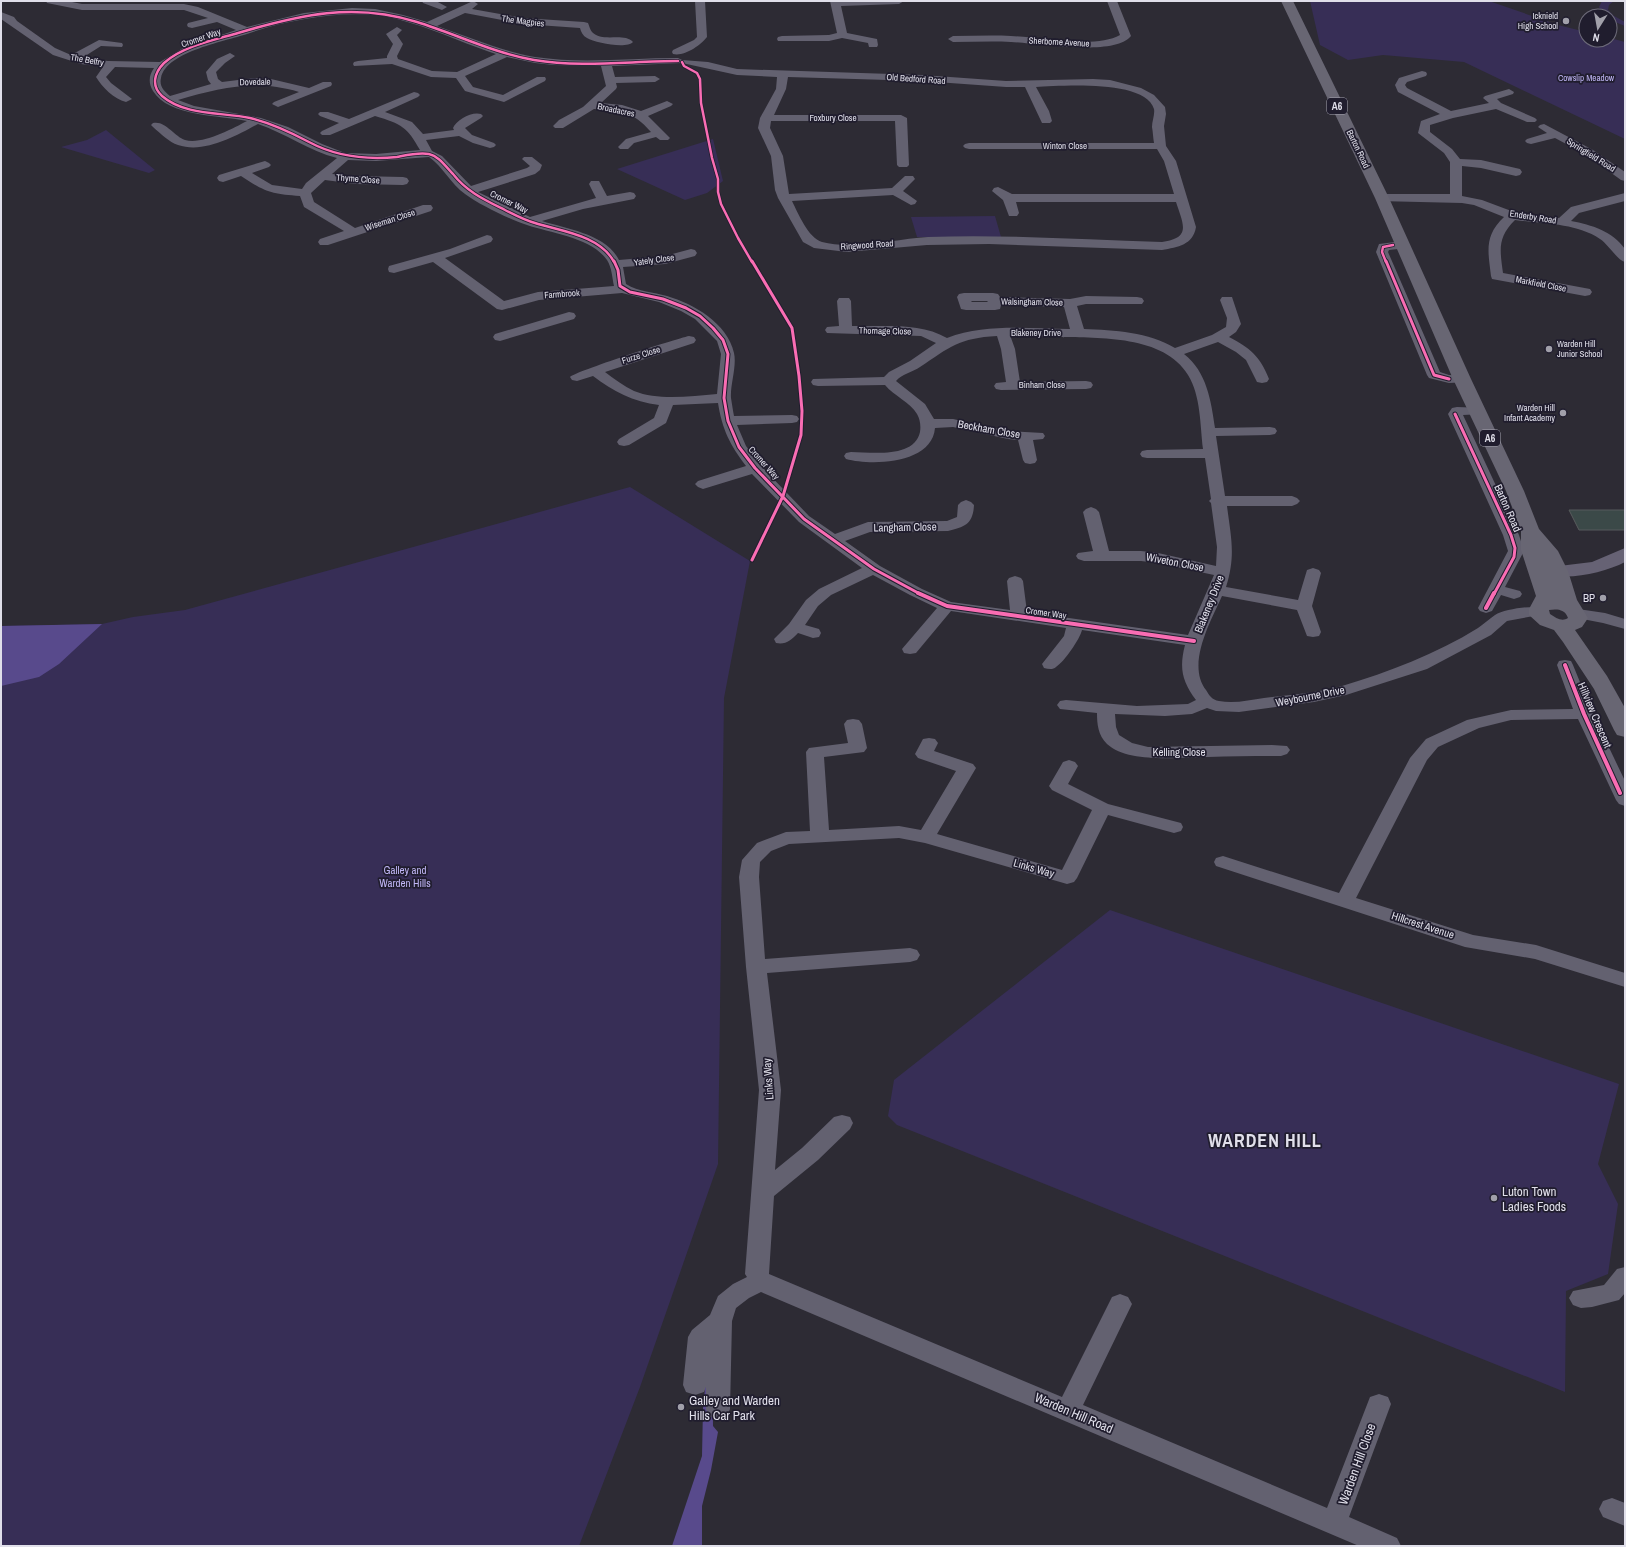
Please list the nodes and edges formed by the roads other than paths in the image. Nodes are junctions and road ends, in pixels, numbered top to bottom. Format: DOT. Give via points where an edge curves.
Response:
graph roads {
  1 [pos="51,1"];
  2 [pos="194,1"];
  3 [pos="427,1"];
  4 [pos="478,1"];
  5 [pos="700,1"];
  6 [pos="899,1"];
  7 [pos="1112,1"];
  8 [pos="1287,1"];
  9 [pos="836,2"];
  10 [pos="184,7"];
  11 [pos="442,7"];
  12 [pos="464,10"];
  13 [pos="1,15"];
  14 [pos="219,19"];
  15 [pos="192,25"];
  16 [pos="427,26"];
  17 [pos="397,30"];
  18 [pos="247,31"];
  19 [pos="842,35"];
  20 [pos="782,39"];
  21 [pos="953,39"];
  22 [pos="628,42"];
  23 [pos="698,42"];
  24 [pos="118,45"];
  25 [pos="873,45"];
  26 [pos="506,53"];
  27 [pos="230,56"];
  28 [pos="699,56"];
  29 [pos="678,57"];
  30 [pos="74,58"];
  31 [pos="392,61"];
  32 [pos="606,63"];
  33 [pos="112,64"];
  34 [pos="358,64"];
  35 [pos="161,65"];
  36 [pos="708,65"];
  37 [pos="783,74"];
  38 [pos="1422,74"];
  39 [pos="459,76"];
  40 [pos="541,79"];
  41 [pos="654,79"];
  42 [pos="1135,79"];
  43 [pos="610,80"];
  44 [pos="327,84"];
  45 [pos="1029,84"];
  46 [pos="219,85"];
  47 [pos="1125,86"];
  48 [pos="309,91"];
  49 [pos="1509,92"];
  50 [pos="414,95"];
  51 [pos="126,99"];
  52 [pos="167,100"];
  53 [pos="278,104"];
  54 [pos="667,104"];
  55 [pos="592,105"];
  56 [pos="1497,105"];
  57 [pos="374,112"];
  58 [pos="324,114"];
  59 [pos="640,114"];
  60 [pos="1450,115"];
  61 [pos="477,116"];
  62 [pos="766,118"];
  63 [pos="257,120"];
  64 [pos="1531,120"];
  65 [pos="1046,121"];
  66 [pos="349,123"];
  67 [pos="157,125"];
  68 [pos="559,126"];
  69 [pos="1544,127"];
  70 [pos="461,132"];
  71 [pos="326,133"];
  72 [pos="1557,134"];
  73 [pos="418,138"];
  74 [pos="1531,141"];
  75 [pos="193,145"];
  76 [pos="490,145"];
  77 [pos="969,146"];
  78 [pos="1160,146"];
  79 [pos="624,147"];
  80 [pos="174,153"];
  81 [pos="428,154"];
  82 [pos="346,156"];
  83 [pos="1456,162"];
  84 [pos="265,165"];
  85 [pos="903,165"];
  86 [pos="243,172"];
  87 [pos="545,172"];
  88 [pos="1516,172"];
  89 [pos="323,176"];
  90 [pos="1625,177"];
  91 [pos="223,178"];
  92 [pos="398,179"];
  93 [pos="909,179"];
  94 [pos="595,184"];
  95 [pos="468,191"];
  96 [pos="895,191"];
  97 [pos="998,191"];
  98 [pos="305,193"];
  99 [pos="630,196"];
  100 [pos="1625,197"];
  101 [pos="784,198"];
  102 [pos="1009,198"];
  103 [pos="1180,198"];
  104 [pos="1382,198"];
  105 [pos="1456,199"];
  106 [pos="603,200"];
  107 [pos="911,202"];
  108 [pos="427,208"];
  109 [pos="1013,213"];
  110 [pos="1512,216"];
  111 [pos="531,221"];
  112 [pos="1562,222"];
  113 [pos="353,232"];
  114 [pos="487,239"];
  115 [pos="926,241"];
  116 [pos="324,242"];
  117 [pos="1403,245"];
  118 [pos="691,253"];
  119 [pos="435,257"];
  120 [pos="1625,258"];
  121 [pos="617,264"];
  122 [pos="394,269"];
  123 [pos="1497,276"];
  124 [pos="624,289"];
  125 [pos="1491,290"];
  126 [pos="1585,292"];
  127 [pos="1227,300"];
  128 [pos="844,301"];
  129 [pos="994,301"];
  130 [pos="1137,301"];
  131 [pos="1070,303"];
  132 [pos="502,306"];
  133 [pos="569,316"];
  134 [pos="528,328"];
  135 [pos="832,330"];
  136 [pos="846,330"];
  137 [pos="1002,332"];
  138 [pos="1078,333"];
  139 [pos="1418,336"];
  140 [pos="1443,336"];
  141 [pos="500,337"];
  142 [pos="1219,337"];
  143 [pos="689,340"];
  144 [pos="946,343"];
  145 [pos="1173,353"];
  146 [pos="594,371"];
  147 [pos="577,377"];
  148 [pos="1462,379"];
  149 [pos="1262,380"];
  150 [pos="889,381"];
  151 [pos="818,382"];
  152 [pos="1086,385"];
  153 [pos="724,398"];
  154 [pos="667,400"];
  155 [pos="1478,411"];
  156 [pos="792,419"];
  157 [pos="728,421"];
  158 [pos="928,424"];
  159 [pos="1270,431"];
  160 [pos="1208,432"];
  161 [pos="624,442"];
  162 [pos="1143,453"];
  163 [pos="1211,453"];
  164 [pos="851,456"];
  165 [pos="1030,460"];
  166 [pos="755,468"];
  167 [pos="703,484"];
  168 [pos="1217,501"];
  169 [pos="1292,501"];
  170 [pos="966,505"];
  171 [pos="1091,512"];
  172 [pos="1530,531"];
  173 [pos="832,540"];
  174 [pos="1625,554"];
  175 [pos="1084,556"];
  176 [pos="1102,556"];
  177 [pos="874,569"];
  178 [pos="1558,571"];
  179 [pos="1223,572"];
  180 [pos="1313,573"];
  181 [pos="1015,581"];
  182 [pos="1496,589"];
  183 [pos="1216,590"];
  184 [pos="1514,594"];
  185 [pos="946,606"];
  186 [pos="1304,606"];
  187 [pos="1486,608"];
  188 [pos="1540,609"];
  189 [pos="1570,616"];
  190 [pos="1019,617"];
  191 [pos="1625,624"];
  192 [pos="1075,625"];
  193 [pos="795,627"];
  194 [pos="1313,632"];
  195 [pos="813,633"];
  196 [pos="782,639"];
  197 [pos="1194,642"];
  198 [pos="919,644"];
  199 [pos="1050,664"];
  200 [pos="1565,665"];
  201 [pos="1206,702"];
  202 [pos="1066,705"];
  203 [pos="1106,709"];
  204 [pos="1584,714"];
  205 [pos="853,724"];
  206 [pos="1625,730"];
  207 [pos="929,743"];
  208 [pos="1281,750"];
  209 [pos="1069,766"];
  210 [pos="1625,800"];
  211 [pos="1102,808"];
  212 [pos="1174,826"];
  213 [pos="820,836"];
  214 [pos="926,837"];
  215 [pos="1223,862"];
  216 [pos="1345,900"];
  217 [pos="910,955"];
  218 [pos="756,967"];
  219 [pos="1625,980"];
  220 [pos="842,1123"];
  221 [pos="763,1192"];
  222 [pos="1625,1276"];
  223 [pos="760,1280"];
  224 [pos="1581,1298"];
  225 [pos="1120,1304"];
  226 [pos="720,1321"];
  227 [pos="695,1385"];
  228 [pos="1379,1404"];
  229 [pos="718,1409"];
  230 [pos="1068,1410"];
  231 [pos="1334,1524"];
  232 [pos="1388,1546"];
  1 -- 10 [label="street" via="82,7"];
  2 -- 10 [label="street"];
  3 -- 11 [label="street"];
  4 -- 12 [label="street"];
  5 -- 23 [label="street" via="702,36"];
  6 -- 9 [label="street"];
  7 -- 21 [label="street, Sherborne Avenue" via="1126,36 1116,42 1105,44 1009,38"];
  8 -- 104 [label="highway, Barton Road / A6"];
  9 -- 19 [label="street"];
  10 -- 14 [label="street"];
  12 -- 16 [label="street"];
  12 -- 22 [label="street, The Magpies" via="526,22 584,21 587,33 595,37"];
  13 -- 30 [label="street, The Belfry" via="57,53"];
  14 -- 15 [label="street"];
  14 -- 18 [label="street"];
  16 -- 18 [label="street, Cromer Way" via="398,16 355,11 314,13"];
  16 -- 26 [label="street, Cromer Way"];
  17 -- 31 [label="street" via="391,34 398,44"];
  18 -- 35 [label="street, Cromer Way" via="197,46"];
  19 -- 20 [label="street" via="829,38"];
  19 -- 25 [label="street" via="867,39 873,41"];
  23 -- 28 [label="street"];
  23 -- 29 [label="street"];
  24 -- 30 [label="street" via="99,43"];
  26 -- 32 [label="street, Cromer Way" via="565,63"];
  26 -- 39 [label="street"];
  27 -- 46 [label="street" via="220,61 211,72 213,80"];
  28 -- 29 [label="street" via="693,60"];
  28 -- 36 [label="street"];
  29 -- 32 [label="street, Cromer Way"];
  29 -- 36 [label="street, Old Bedford Road"];
  30 -- 33 [label="street, The Belfry"];
  31 -- 34 [label="street"];
  31 -- 39 [label="street" via="431,74"];
  32 -- 43 [label="street"];
  33 -- 35 [label="street, The Belfry"];
  33 -- 51 [label="street" via="101,77 107,85"];
  35 -- 52 [label="street" via="155,78 157,91"];
  36 -- 37 [label="street, Old Bedford Road" via="738,72"];
  37 -- 45 [label="street, Old Bedford Road"];
  37 -- 62 [label="street" via="778,95"];
  38 -- 60 [label="street" via="1403,80 1400,85 1402,90"];
  39 -- 40 [label="street" via="469,89 504,99"];
  41 -- 43 [label="street"];
  42 -- 47 [label="street"];
  43 -- 55 [label="street, Broadacres" via="612,87"];
  44 -- 48 [label="street"];
  45 -- 47 [label="street, Old Bedford Road" via="1093,82"];
  45 -- 65 [label="street" via="1044,111"];
  46 -- 48 [label="street, Dovedale" via="239,81 275,81"];
  46 -- 52 [label="street, Dovedale"];
  47 -- 78 [label="street, Old Bedford Road" via="1150,97 1159,107"];
  48 -- 53 [label="street"];
  49 -- 56 [label="street" via="1489,98"];
  50 -- 57 [label="street"];
  52 -- 63 [label="street" via="198,110"];
  54 -- 59 [label="street, Broadacres"];
  55 -- 59 [label="street, Broadacres"];
  55 -- 68 [label="street, Broadacres"];
  56 -- 60 [label="street"];
  56 -- 64 [label="street"];
  57 -- 66 [label="street"];
  57 -- 73 [label="street" via="401,121 416,132"];
  58 -- 66 [label="street"];
  59 -- 79 [label="street, Broadacres" via="661,136 630,141"];
  60 -- 83 [label="street" via="1425,123 1424,133 1448,151"];
  61 -- 70 [label="street" via="460,125"];
  62 -- 85 [label="street, Foxbury Close" via="901,115"];
  62 -- 101 [label="street, Ringwood Road" via="764,128 777,156"];
  63 -- 75 [label="street" via="235,132"];
  63 -- 82 [label="street" via="291,132 334,154"];
  66 -- 71 [label="street"];
  67 -- 75 [label="street" via="182,143"];
  69 -- 72 [label="street, Springfield Road"];
  70 -- 73 [label="street"];
  70 -- 76 [label="street"];
  72 -- 74 [label="street, Springfield Road"];
  72 -- 90 [label="street, Springfield Road"];
  73 -- 81 [label="street"];
  75 -- 80 [label="street"];
  77 -- 78 [label="street, Winton Close"];
  78 -- 103 [label="street, Old Bedford Road" via="1170,161"];
  81 -- 82 [label="street" via="371,158"];
  81 -- 95 [label="street, Cromer Way" via="434,156"];
  82 -- 89 [label="street"];
  83 -- 88 [label="street" via="1481,164"];
  83 -- 105 [label="street"];
  84 -- 86 [label="street"];
  86 -- 91 [label="street"];
  86 -- 98 [label="street" via="268,188"];
  87 -- 95 [label="street" via="530,165 524,174"];
  89 -- 92 [label="street, Thyme Close" via="356,180"];
  89 -- 98 [label="street"];
  93 -- 96 [label="street"];
  94 -- 106 [label="street"];
  95 -- 111 [label="street, Cromer Way"];
  96 -- 101 [label="street"];
  96 -- 107 [label="street"];
  97 -- 102 [label="street"];
  98 -- 113 [label="street, Wiseman Close" via="308,204"];
  99 -- 106 [label="street"];
  100 -- 112 [label="street" via="1576,210"];
  101 -- 115 [label="street, Ringwood Road" via="807,239 818,244 847,248"];
  102 -- 103 [label="street"];
  102 -- 109 [label="street"];
  103 -- 115 [label="street, Old Bedford Road" via="1190,234 1184,240 1162,246 989,240"];
  104 -- 105 [label="street, Enderby Road"];
  104 -- 117 [label="highway, Barton Road / A6"];
  105 -- 110 [label="street, Enderby Road" via="1475,202"];
  106 -- 111 [label="street" via="558,211"];
  108 -- 113 [label="street, Wiseman Close"];
  110 -- 112 [label="street, Enderby Road"];
  110 -- 123 [label="street" via="1497,232 1493,243"];
  111 -- 121 [label="street, Cromer Way" via="584,238 605,249"];
  112 -- 120 [label="street, Enderby Road" via="1603,236 1614,243"];
  113 -- 116 [label="street, Wiseman Close"];
  114 -- 119 [label="street"];
  117 -- 139 [label="street" via="1383,247 1382,252"];
  117 -- 140 [label="highway, Barton Road / A6"];
  118 -- 121 [label="street, Yately Close" via="665,260"];
  119 -- 122 [label="street"];
  119 -- 132 [label="street"];
  121 -- 124 [label="street" via="620,286"];
  123 -- 125 [label="street"];
  123 -- 126 [label="street, Markfield Close"];
  124 -- 132 [label="street, Farmbrook" via="538,296"];
  124 -- 153 [label="street, Cromer Way" via="686,308 714,328 723,340 728,354"];
  127 -- 142 [label="street" via="1234,325 1231,331"];
  128 -- 136 [label="street, Thornage Close"];
  129 -- 131 [label="street, Walsingham Close"];
  130 -- 131 [label="street, Walsingham Close" via="1086,300"];
  131 -- 138 [label="street, Walsingham Close"];
  132 -- 134 [label="street"];
  133 -- 134 [label="street"];
  134 -- 141 [label="street"];
  135 -- 136 [label="street, Thornage Close"];
  136 -- 144 [label="street, Thornage Close" via="920,332"];
  137 -- 138 [label="street, Blakeney Drive"];
  137 -- 144 [label="street, Blakeney Drive" via="979,334"];
  137 -- 152 [label="street, Binham Close" via="1008,349 1007,386 1072,392"];
  138 -- 145 [label="street, Blakeney Drive" via="1133,337"];
  139 -- 140 [label="street"];
  139 -- 148 [label="street" via="1434,376 1449,380"];
  140 -- 148 [label="highway, Barton Road / A6"];
  142 -- 145 [label="street"];
  142 -- 149 [label="street" via="1250,356 1256,362"];
  143 -- 146 [label="street, Furze Close"];
  144 -- 150 [label="street, Blakeney Drive" via="896,373"];
  145 -- 160 [label="street, Blakeney Drive" via="1190,368 1201,385"];
  146 -- 147 [label="street, Furze Close"];
  146 -- 154 [label="street" via="618,389 631,395"];
  148 -- 155 [label="highway, Barton Road / A6"];
  150 -- 151 [label="street" via="835,378"];
  150 -- 158 [label="street" via="893,387 918,404"];
  153 -- 154 [label="street"];
  153 -- 157 [label="street, Cromer Way"];
  154 -- 161 [label="street" via="661,420"];
  155 -- 172 [label="highway, Barton Road / A6"];
  155 -- 182 [label="street, Barton Road" via="1457,411 1455,414 1512,535 1514,556"];
  156 -- 157 [label="street" via="765,415"];
  157 -- 166 [label="street, Cromer Way" via="739,447"];
  158 -- 164 [label="street" via="926,438 921,447 910,453 894,456 873,452"];
  158 -- 165 [label="street, Beckham Close" via="965,424 993,432 1032,436"];
  159 -- 160 [label="street"];
  160 -- 163 [label="street, Blakeney Drive"];
  162 -- 163 [label="street"];
  163 -- 168 [label="street, Blakeney Drive"];
  166 -- 167 [label="street, Cromer Way" via="725,482"];
  166 -- 173 [label="street, Cromer Way" via="804,519"];
  168 -- 169 [label="street"];
  168 -- 179 [label="street, Blakeney Drive" via="1225,547"];
  170 -- 173 [label="street, Langham Close" via="964,519 948,526 868,527"];
  171 -- 176 [label="street"];
  172 -- 178 [label="highway, Barton Road / A6" via="1548,551"];
  172 -- 188 [label="highway, Barton Road / A6" via="1531,550 1546,596"];
  173 -- 177 [label="street, Cromer Way"];
  174 -- 178 [label="street" via="1594,568"];
  175 -- 176 [label="street, Wiveton Close"];
  176 -- 179 [label="street, Wiveton Close" via="1158,558"];
  177 -- 185 [label="street, Cromer Way"];
  177 -- 193 [label="street" via="825,592 812,603"];
  178 -- 189 [label="highway, Barton Road / A6"];
  179 -- 183 [label="street, Blakeney Drive"];
  180 -- 186 [label="street"];
  181 -- 190 [label="street, Cromer Way"];
  182 -- 184 [label="street"];
  182 -- 187 [label="street, Barton Road"];
  183 -- 186 [label="street"];
  183 -- 197 [label="street, Blakeney Drive"];
  185 -- 190 [label="street, Cromer Way"];
  185 -- 198 [label="street"];
  186 -- 194 [label="street"];
  188 -- 189 [label="highway" via="1539,615 1546,621"];
  188 -- 201 [label="street, Weybourne Drive" via="1501,618 1485,631 1421,665 1346,690 1240,707 1221,707"];
  189 -- 191 [label="street" via="1605,618"];
  189 -- 206 [label="highway, A6"];
  190 -- 192 [label="street, Cromer Way"];
  192 -- 197 [label="street, Cromer Way"];
  192 -- 199 [label="street, Cromer Way" via="1072,637"];
  193 -- 195 [label="street"];
  193 -- 196 [label="street"];
  197 -- 201 [label="street, Blakeney Drive" via="1190,672 1194,686"];
  200 -- 204 [label="street, Hillview Crescent"];
  201 -- 203 [label="street" via="1192,709 1180,710"];
  202 -- 203 [label="street"];
  203 -- 208 [label="street, Kelling Close" via="1106,725 1115,742 1143,752 1257,756"];
  204 -- 210 [label="street, Hillview Crescent"];
  204 -- 216 [label="street, Hillview Crescent" via="1511,715 1473,724 1432,743 1418,758"];
  205 -- 213 [label="street" via="858,748 815,752"];
  207 -- 214 [label="street" via="924,754 967,768"];
  209 -- 211 [label="street" via="1058,786"];
  211 -- 212 [label="street"];
  211 -- 214 [label="street, Links Way" via="1068,878"];
  213 -- 214 [label="street, Links Way" via="899,832"];
  213 -- 218 [label="street, Links Way" via="786,838 764,847 751,860 749,877"];
  215 -- 216 [label="street, Hillcrest Avenue"];
  216 -- 219 [label="street, Hillcrest Avenue" via="1472,942 1536,952"];
  217 -- 218 [label="street"];
  218 -- 221 [label="street, Links Way" via="770,1090"];
  220 -- 221 [label="street" via="810,1154"];
  221 -- 223 [label="street, Links Way" via="757,1274"];
  222 -- 224 [label="street" via="1612,1293"];
  223 -- 226 [label="street" via="726,1303"];
  223 -- 230 [label="street, Warden Hill Road"];
  225 -- 230 [label="street"];
  226 -- 227 [label="street" via="700,1337"];
  226 -- 229 [label="street"];
  228 -- 231 [label="street, Warden Hill Close"];
  230 -- 231 [label="street, Warden Hill Road"];
  231 -- 232 [label="street, Warden Hill Road"];
}
